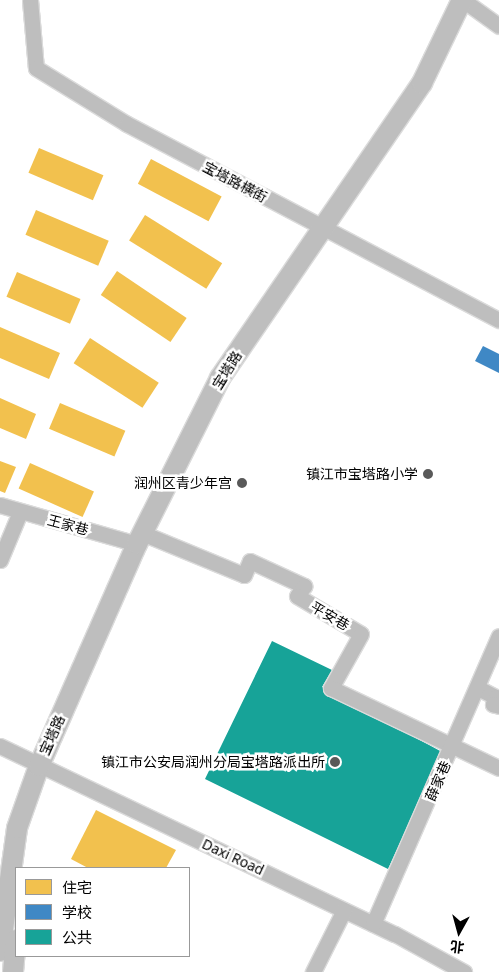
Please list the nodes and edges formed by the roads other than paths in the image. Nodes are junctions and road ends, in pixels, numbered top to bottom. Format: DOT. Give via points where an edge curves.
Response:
graph roads {
  1 [pos="30,0"];
  2 [pos="463,0"];
  3 [pos="499,26"];
  4 [pos="322,228"];
  5 [pos="499,320"];
  6 [pos="0,505"];
  7 [pos="20,512"];
  8 [pos="140,539"];
  9 [pos="0,560"];
  10 [pos="499,636"];
  11 [pos="478,688"];
  12 [pos="499,706"];
  13 [pos="0,746"];
  14 [pos="453,748"];
  15 [pos="39,766"];
  16 [pos="499,768"];
  17 [pos="23,867"];
  18 [pos="344,910"];
  19 [pos="374,924"];
  20 [pos="0,951"];
  21 [pos="15,951"];
  22 [pos="13,972"];
  23 [pos="313,972"];
  24 [pos="464,972"];
  1 -- 4 [label="street, 宝塔路横街" via="36,68 127,124"];
  2 -- 3 [label="street"];
  2 -- 4 [label="main road, 宝塔路" via="422,83"];
  4 -- 5 [label="street, 宝塔路横街"];
  4 -- 8 [label="main road, 宝塔路" via="220,378"];
  6 -- 7 [label="street, 王家巷"];
  7 -- 8 [label="street, 王家巷"];
  7 -- 9 [label="street"];
  8 -- 14 [label="street, 平安巷" via="244,575 250,561 304,586 297,596 361,634 331,688"];
  8 -- 15 [label="main road, 宝塔路"];
  10 -- 11 [label="street, 薛家巷"];
  11 -- 12 [label="street" via="496,697 493,704"];
  11 -- 14 [label="street, 薛家巷"];
  13 -- 15 [label="street, Daxi Road"];
  14 -- 16 [label="street"];
  14 -- 19 [label="street, 薛家巷"];
  15 -- 17 [label="main road, 宝塔路"];
  15 -- 18 [label="street, Daxi Road"];
  15 -- 20 [label="main road, 宝塔路" via="17,828"];
  18 -- 19 [label="street, Daxi Road"];
  18 -- 23 [label="street"];
  19 -- 24 [label="street, Daxi Road"];
  21 -- 22 [label="main road"];
}
